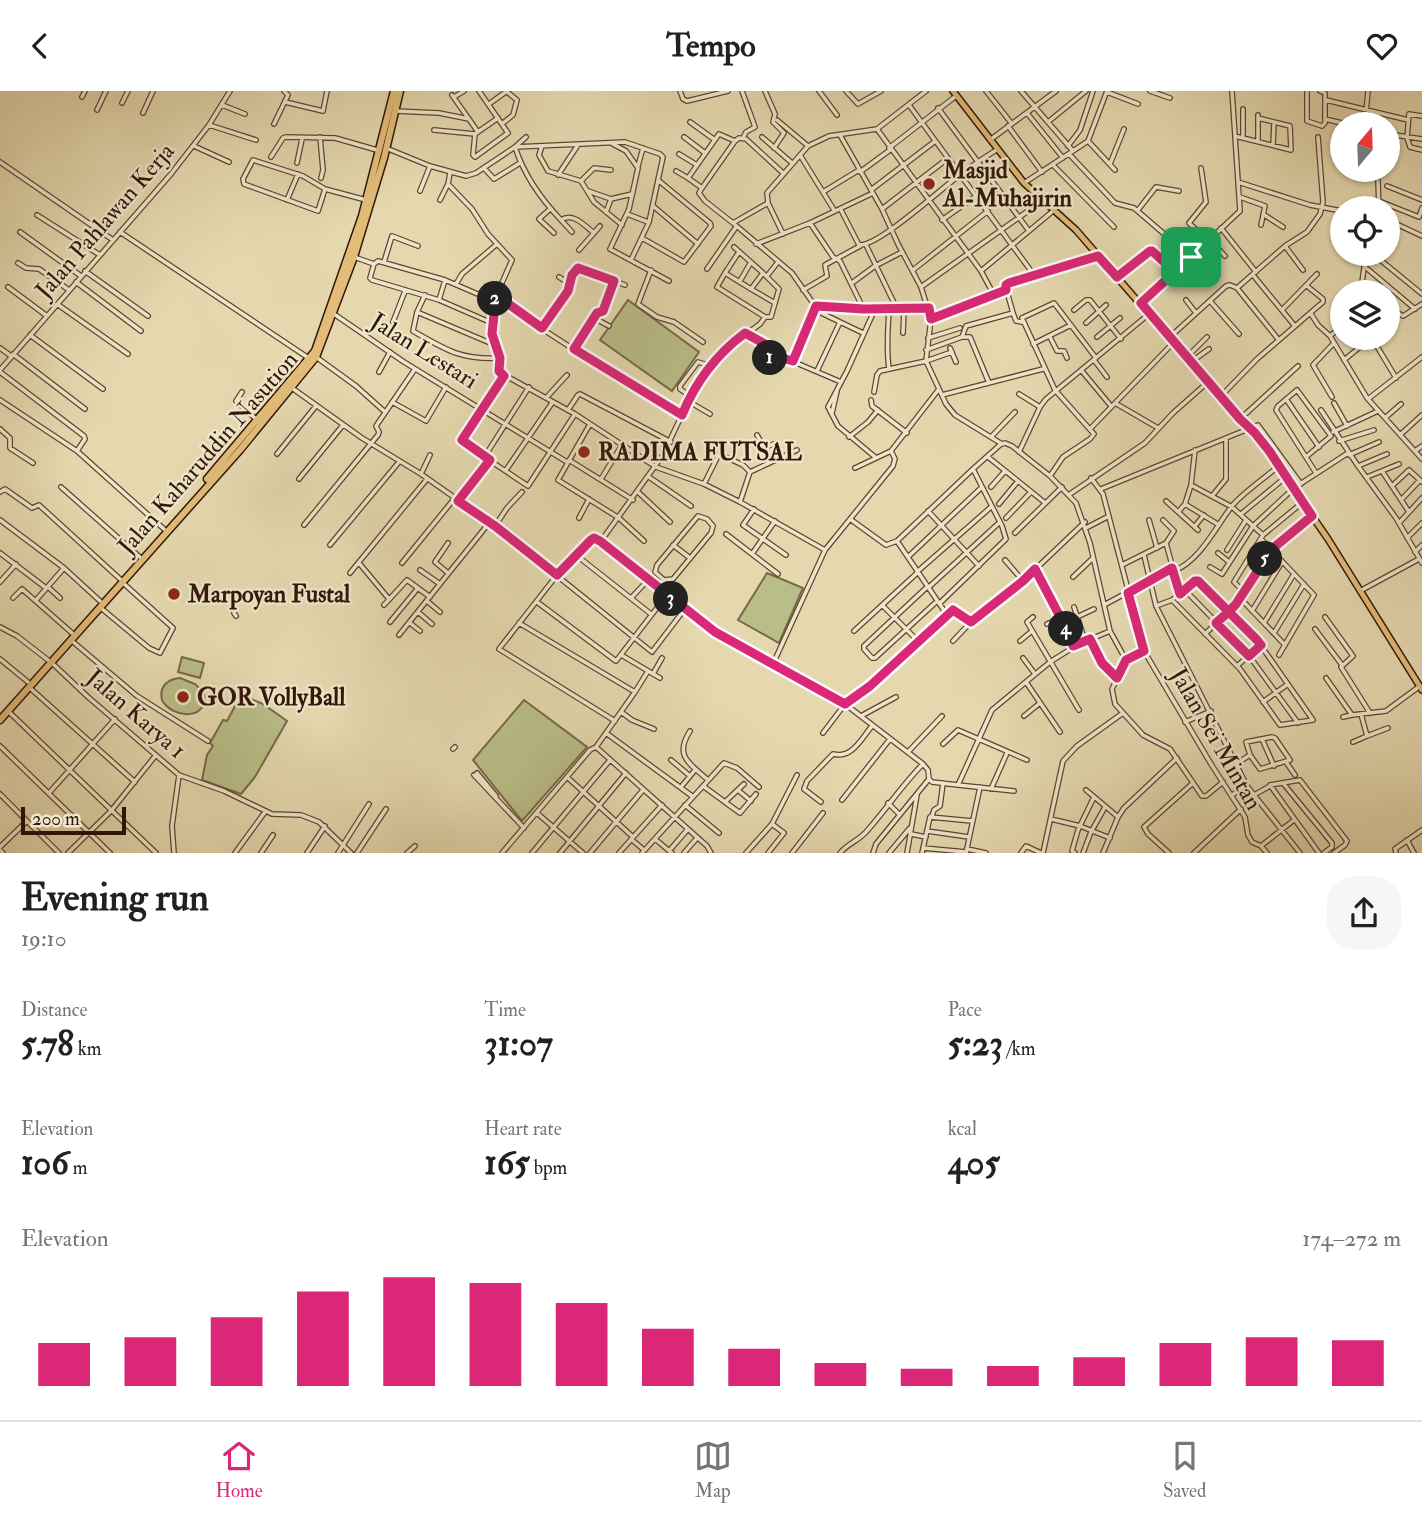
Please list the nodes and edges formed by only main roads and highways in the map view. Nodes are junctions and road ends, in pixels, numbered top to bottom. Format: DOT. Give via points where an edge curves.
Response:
graph roads {
  1 [pos="394,91"];
  2 [pos="400,91"];
  3 [pos="954,93"];
  4 [pos="383,149"];
  5 [pos="360,228"];
  6 [pos="313,358"];
  7 [pos="260,422"];
  8 [pos="141,558"];
  9 [pos="1421,688"];
  10 [pos="20,693"];
  11 [pos="0,715"];
  12 [pos="0,720"];
  1 -- 4 [label="highway, Jalan Kaharuddin Nasution"];
  2 -- 4 [label="highway, Jalan Kaharuddin Nasution"];
  3 -- 9 [label="main road" via="1024,183 1098,256 1255,433"];
  4 -- 5 [label="highway, Jalan Kaharuddin Nasution"];
  4 -- 5 [label="highway, Jalan Kaharuddin Nasution"];
  5 -- 6 [label="highway, Jalan Kaharuddin Nasution"];
  5 -- 6 [label="highway, Jalan Kaharuddin Nasution" via="334,314"];
  6 -- 7 [label="highway, Jalan Kaharuddin Nasution"];
  6 -- 7 [label="highway, Jalan Kaharuddin Nasution"];
  7 -- 8 [label="highway, Jalan Kaharuddin Nasution"];
  7 -- 8 [label="highway, Jalan Kaharuddin Nasution"];
  8 -- 10 [label="highway, Jalan Kaharuddin Nasution"];
  10 -- 11 [label="highway, Jalan Kaharuddin Nasution"];
  10 -- 12 [label="highway, Jalan Kaharuddin Nasution"];
}
